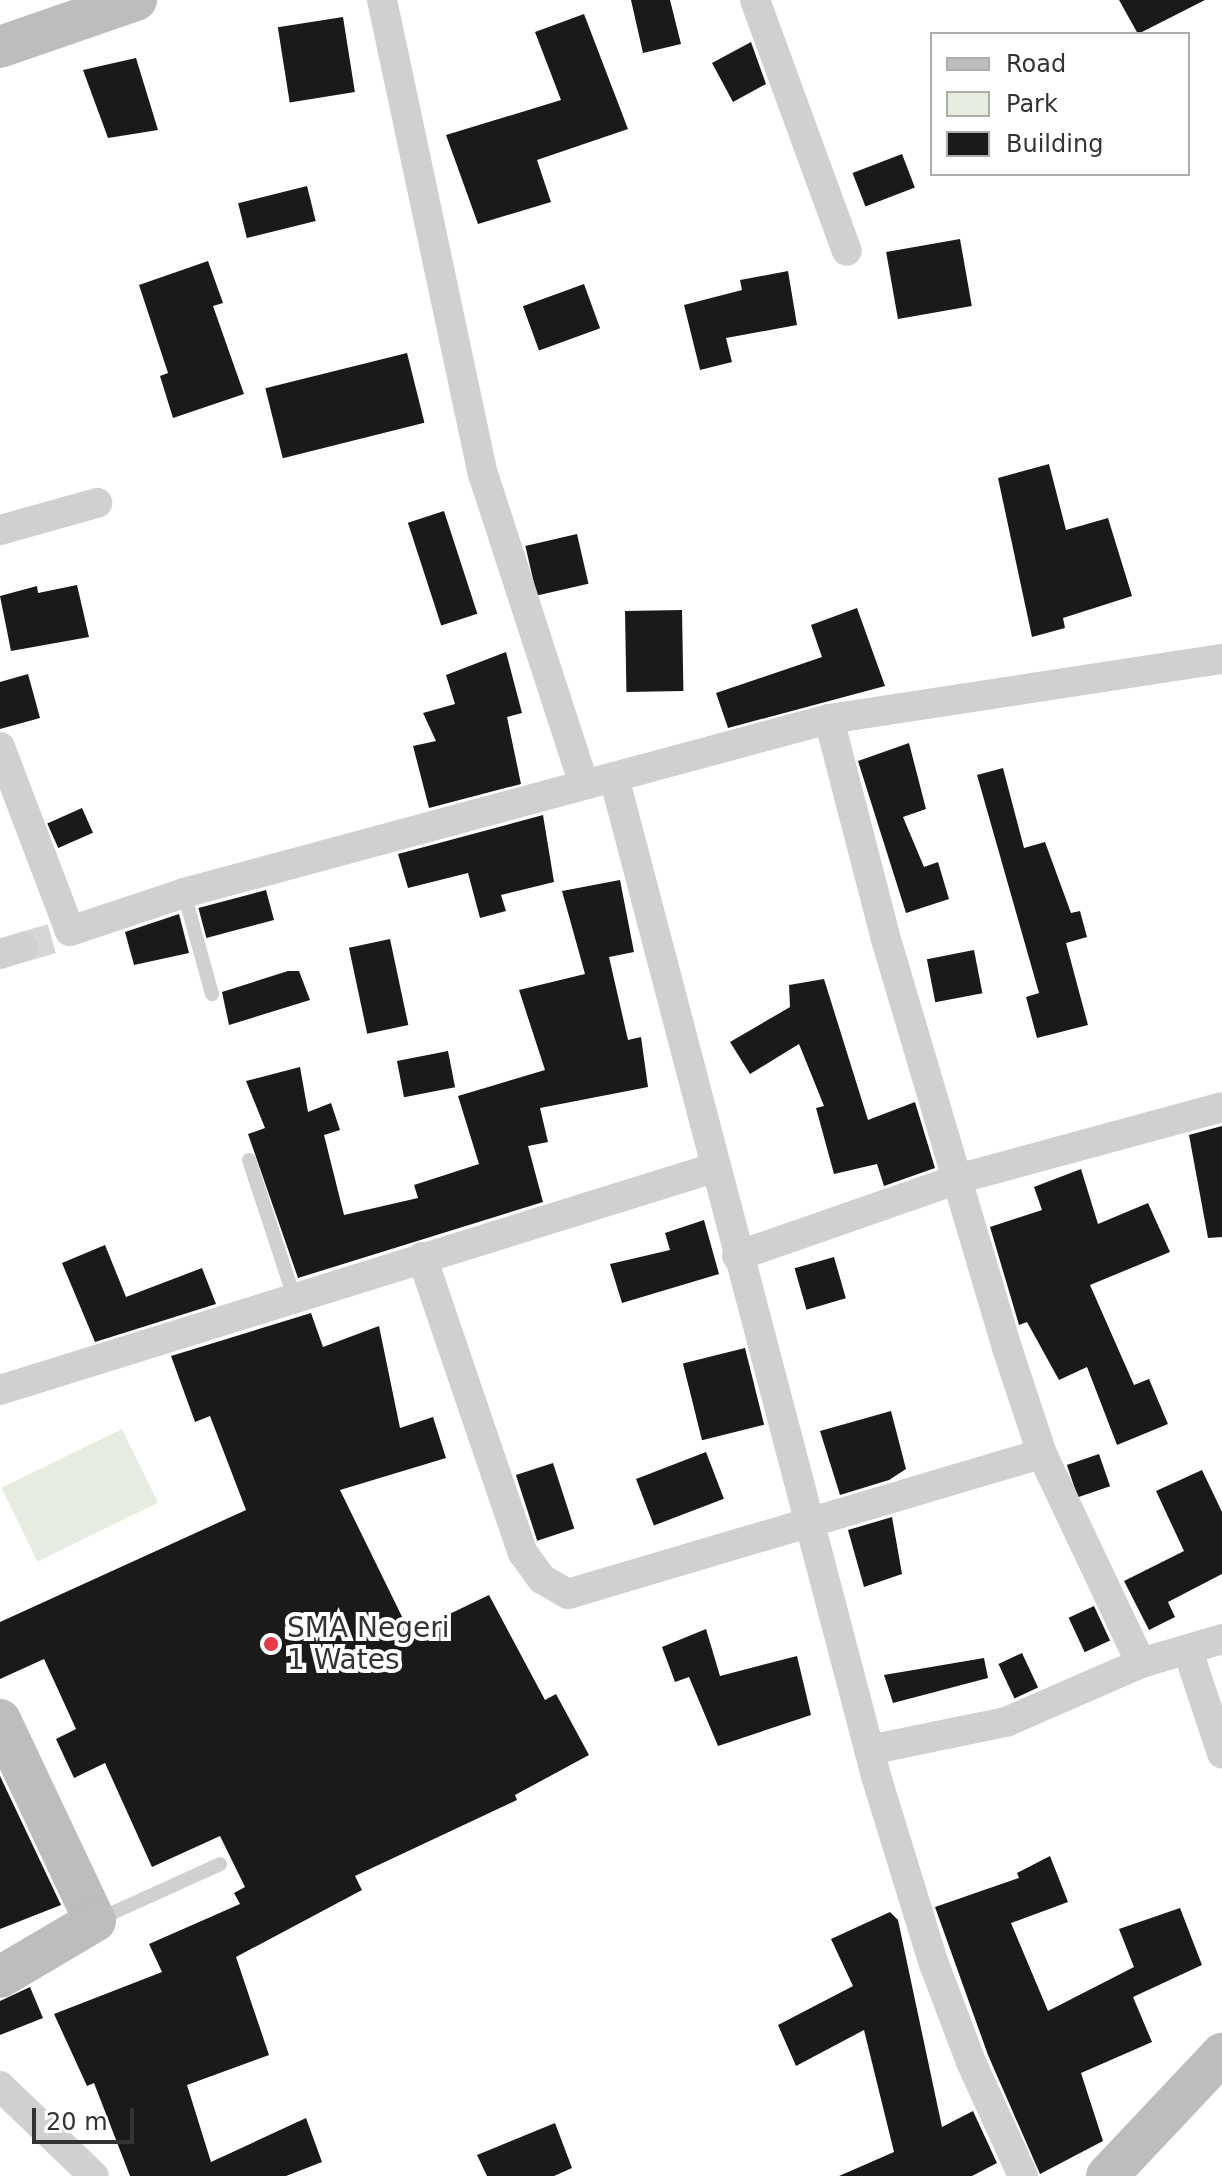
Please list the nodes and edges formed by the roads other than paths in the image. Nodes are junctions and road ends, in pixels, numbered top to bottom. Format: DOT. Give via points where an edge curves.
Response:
graph roads {
  1 [pos="136,0"];
  2 [pos="382,0"];
  3 [pos="755,0"];
  4 [pos="0,47"];
  5 [pos="847,251"];
  6 [pos="97,503"];
  7 [pos="0,530"];
  8 [pos="1222,659"];
  9 [pos="829,719"];
  10 [pos="0,747"];
  11 [pos="614,777"];
  12 [pos="584,784"];
  13 [pos="184,893"];
  14 [pos="212,994"];
  15 [pos="1222,1107"];
  16 [pos="249,1160"];
  17 [pos="714,1168"];
  18 [pos="961,1178"];
  19 [pos="737,1256"];
  20 [pos="422,1257"];
  21 [pos="294,1297"];
  22 [pos="0,1390"];
  23 [pos="1042,1454"];
  24 [pos="808,1525"];
  25 [pos="1222,1639"];
  26 [pos="1188,1651"];
  27 [pos="1141,1663"];
  28 [pos="0,1720"];
  29 [pos="869,1750"];
  30 [pos="1222,1753"];
  31 [pos="220,1864"];
  32 [pos="95,1921"];
  33 [pos="0,1977"];
  34 [pos="1222,2054"];
  35 [pos="0,2086"];
  36 [pos="94,2176"];
  37 [pos="1023,2176"];
  38 [pos="1107,2176"];
  1 -- 4 [label="street"];
  2 -- 12 [label="street" via="483,474"];
  3 -- 5 [label="street"];
  6 -- 7 [label="street"];
  8 -- 9 [label="street"];
  9 -- 11 [label="street"];
  9 -- 18 [label="street" via="885,936"];
  10 -- 13 [label="street" via="62,934"];
  11 -- 12 [label="street"];
  11 -- 17 [label="street"];
  12 -- 13 [label="street"];
  13 -- 14 [label="lane"];
  15 -- 18 [label="street"];
  16 -- 21 [label="lane"];
  17 -- 19 [label="street"];
  17 -- 20 [label="street"];
  18 -- 19 [label="street"];
  18 -- 23 [label="street"];
  19 -- 24 [label="street"];
  20 -- 21 [label="street"];
  20 -- 24 [label="street" via="523,1553 554,1589 568,1594"];
  21 -- 22 [label="street"];
  23 -- 24 [label="street"];
  23 -- 27 [label="street"];
  24 -- 29 [label="street"];
  25 -- 26 [label="street"];
  26 -- 27 [label="street"];
  26 -- 30 [label="street"];
  27 -- 29 [label="street" via="1006,1722"];
  28 -- 32 [label="street"];
  29 -- 37 [label="street" via="934,1964"];
  31 -- 32 [label="lane"];
  32 -- 33 [label="street"];
  34 -- 38 [label="street"];
  35 -- 36 [label="street"];
}
